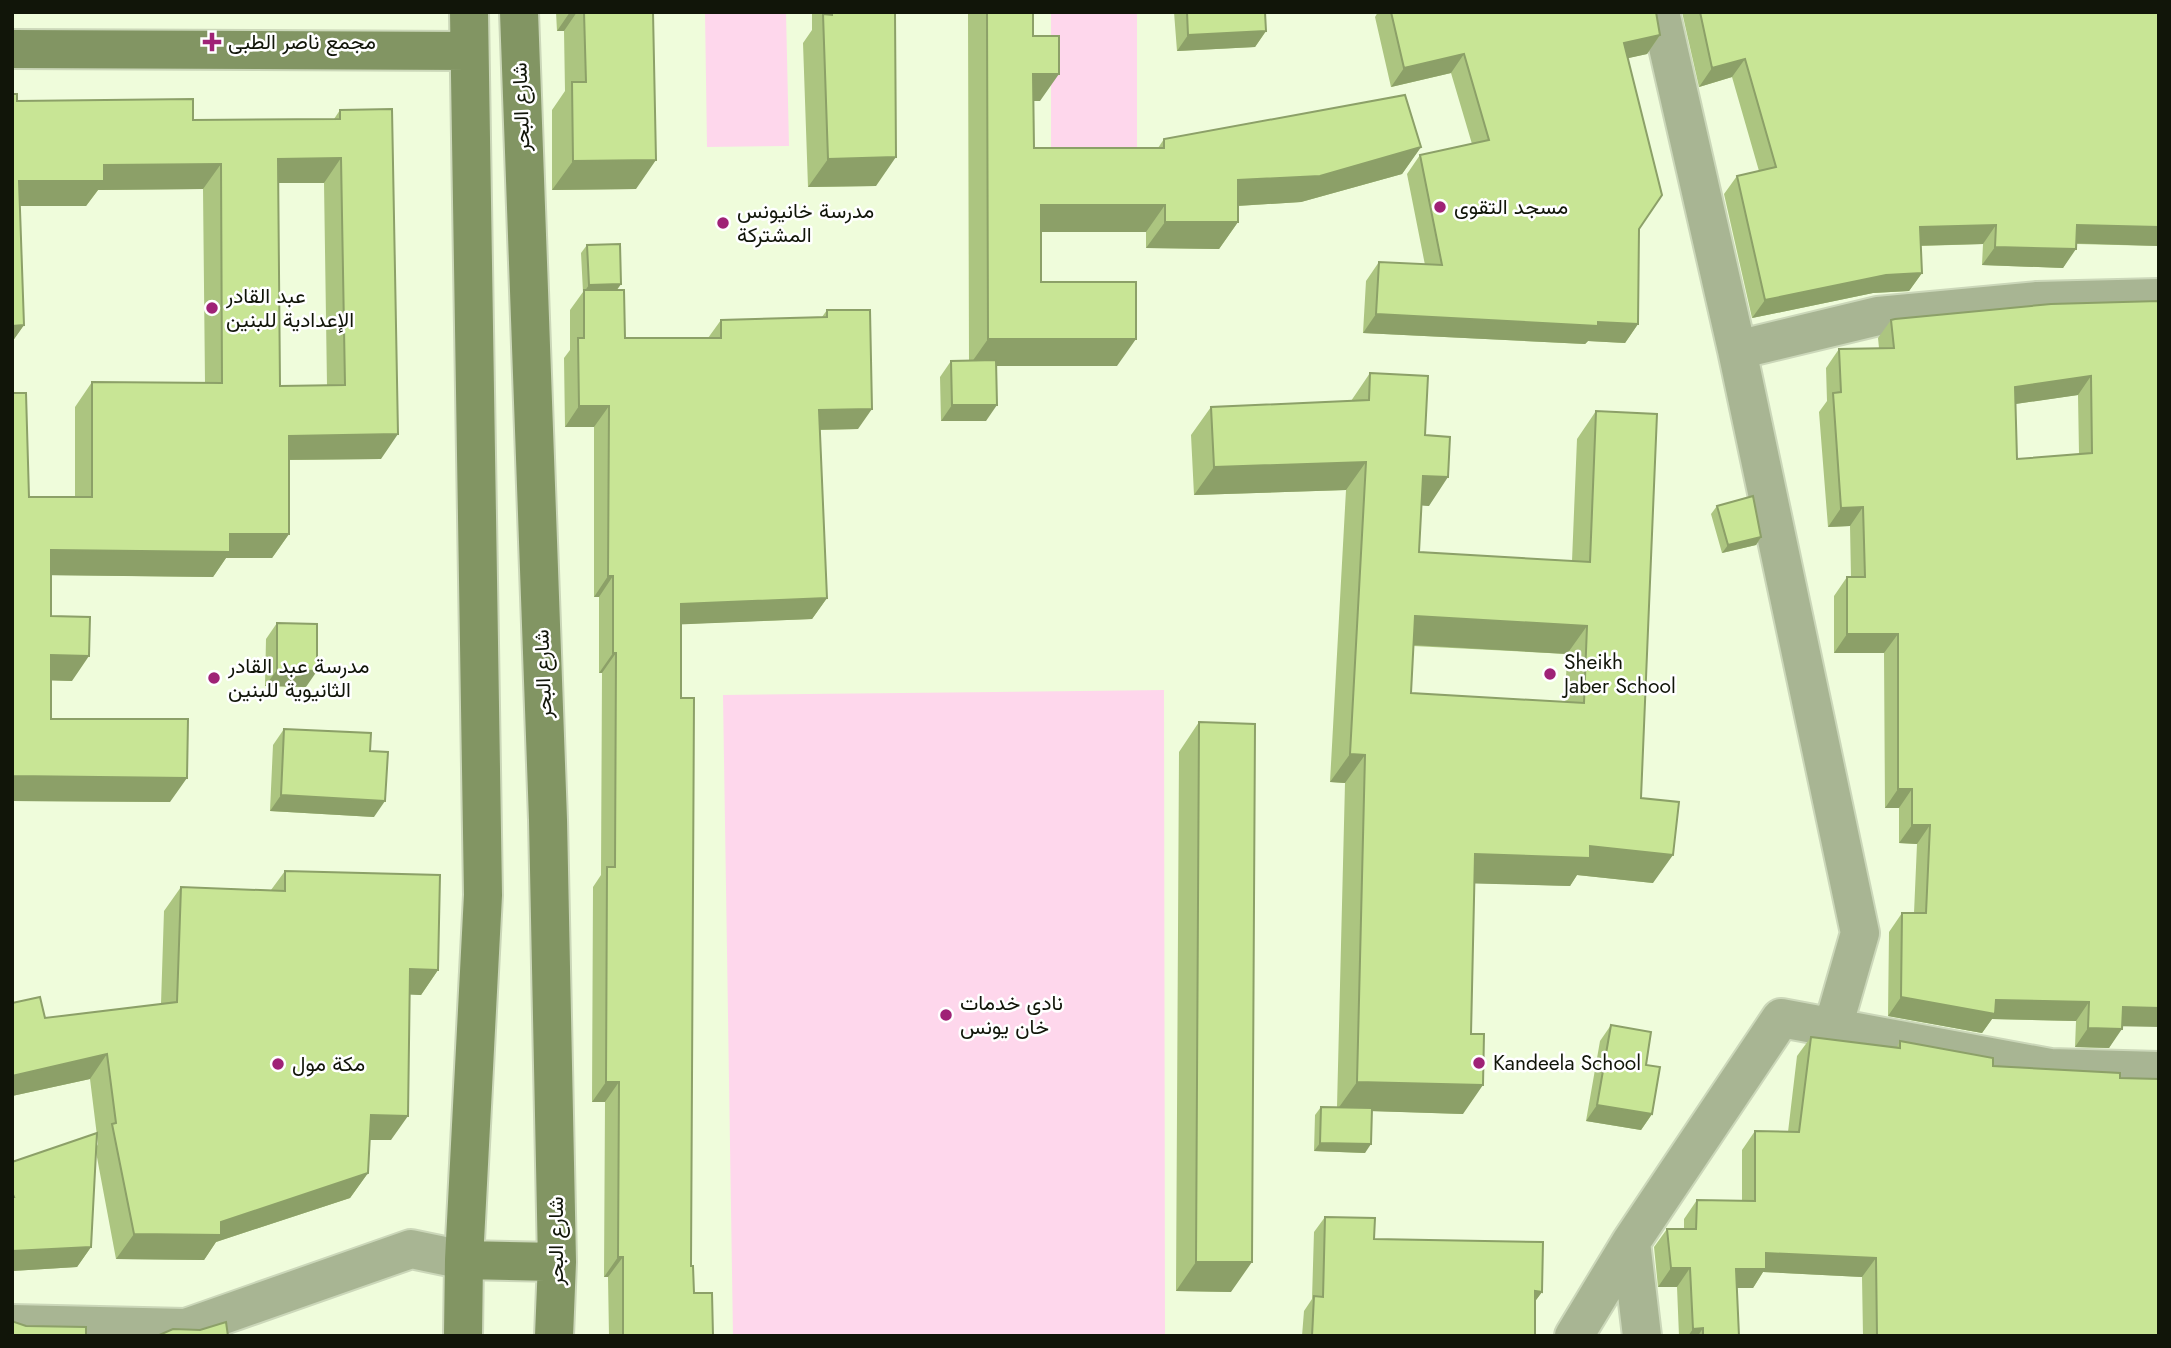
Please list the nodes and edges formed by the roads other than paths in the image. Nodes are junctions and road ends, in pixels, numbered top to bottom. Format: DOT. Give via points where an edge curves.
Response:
graph roads {
  1 [pos="469,12"];
  2 [pos="519,12"];
  3 [pos="1660,12"];
  4 [pos="12,50"];
  5 [pos="469,51"];
  6 [pos="2159,298"];
  7 [pos="1737,351"];
  8 [pos="1833,1027"];
  9 [pos="2159,1071"];
  10 [pos="1632,1242"];
  11 [pos="464,1260"];
  12 [pos="557,1262"];
  13 [pos="12,1324"];
  14 [pos="463,1336"];
  15 [pos="554,1336"];
  16 [pos="1574,1336"];
  17 [pos="1642,1336"];
  1 -- 5 [label="main road"];
  2 -- 12 [label="main road, شارع البحر" via="548,820"];
  3 -- 7 [label="street"];
  4 -- 5 [label="main road"];
  5 -- 11 [label="main road" via="483,895"];
  6 -- 7 [label="street" via="2037,301 1878,316"];
  7 -- 8 [label="street" via="1860,933"];
  8 -- 9 [label="street" via="2050,1068"];
  8 -- 10 [label="street" via="1781,1017"];
  10 -- 16 [label="street"];
  10 -- 17 [label="street"];
  11 -- 12 [label="main road"];
  11 -- 13 [label="street" via="411,1250 186,1328"];
  11 -- 14 [label="main road"];
  12 -- 15 [label="main road, شارع البحر"];
}
